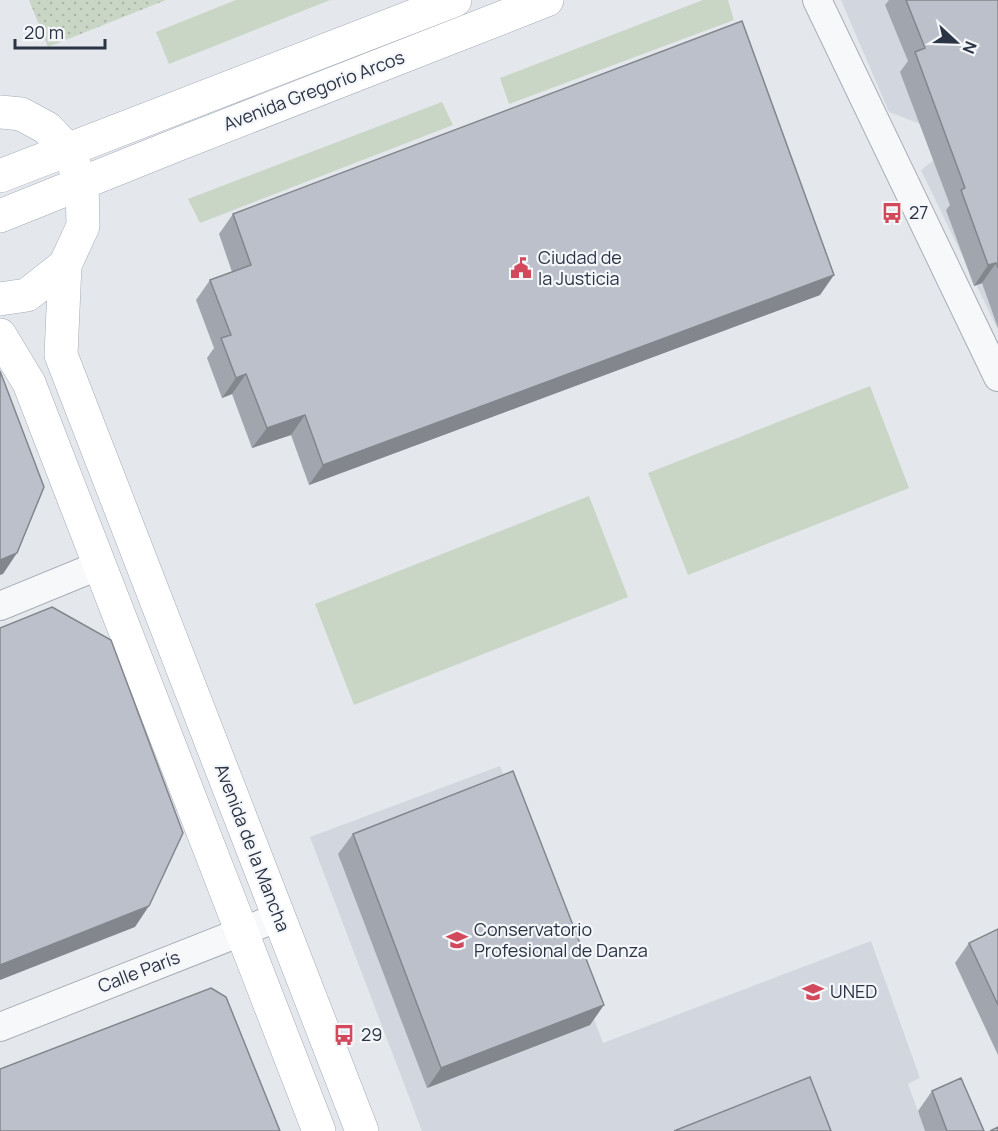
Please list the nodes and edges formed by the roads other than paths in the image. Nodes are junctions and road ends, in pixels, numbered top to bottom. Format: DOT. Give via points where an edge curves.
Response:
graph roads {
  1 [pos="455,0"];
  2 [pos="547,0"];
  3 [pos="817,0"];
  4 [pos="7,107"];
  5 [pos="67,149"];
  6 [pos="0,176"];
  7 [pos="82,183"];
  8 [pos="0,216"];
  9 [pos="65,265"];
  10 [pos="0,299"];
  11 [pos="0,335"];
  12 [pos="998,377"];
  13 [pos="142,565"];
  14 [pos="103,573"];
  15 [pos="0,606"];
  16 [pos="279,917"];
  17 [pos="242,932"];
  18 [pos="0,1027"];
  19 [pos="319,1131"];
  20 [pos="362,1131"];
  1 -- 5 [label="main road, Avenida Gregorio Arcos"];
  2 -- 7 [label="main road, Avenida Gregorio Arcos"];
  3 -- 12 [label="street"];
  4 -- 5 [label="main road, Avenida de la Mancha" via="46,128"];
  5 -- 6 [label="main road, Avenida Gregorio Arcos"];
  5 -- 7 [label="main road, Avenida de la Mancha"];
  7 -- 8 [label="main road, Avenida Gregorio Arcos"];
  7 -- 9 [label="main road, Avenida de la Mancha" via="83,226"];
  9 -- 10 [label="main road, Avenida de la Mancha" via="27,295"];
  9 -- 13 [label="main road, Avenida de la Mancha" via="61,355"];
  11 -- 14 [label="main road" via="29,383"];
  13 -- 14 [label="street"];
  13 -- 16 [label="main road, Avenida de la Mancha"];
  14 -- 15 [label="street"];
  14 -- 17 [label="main road"];
  16 -- 17 [label="street, Calle París"];
  16 -- 20 [label="main road, Avenida de la Mancha"];
  17 -- 18 [label="street, Calle París"];
  17 -- 19 [label="main road"];
}
